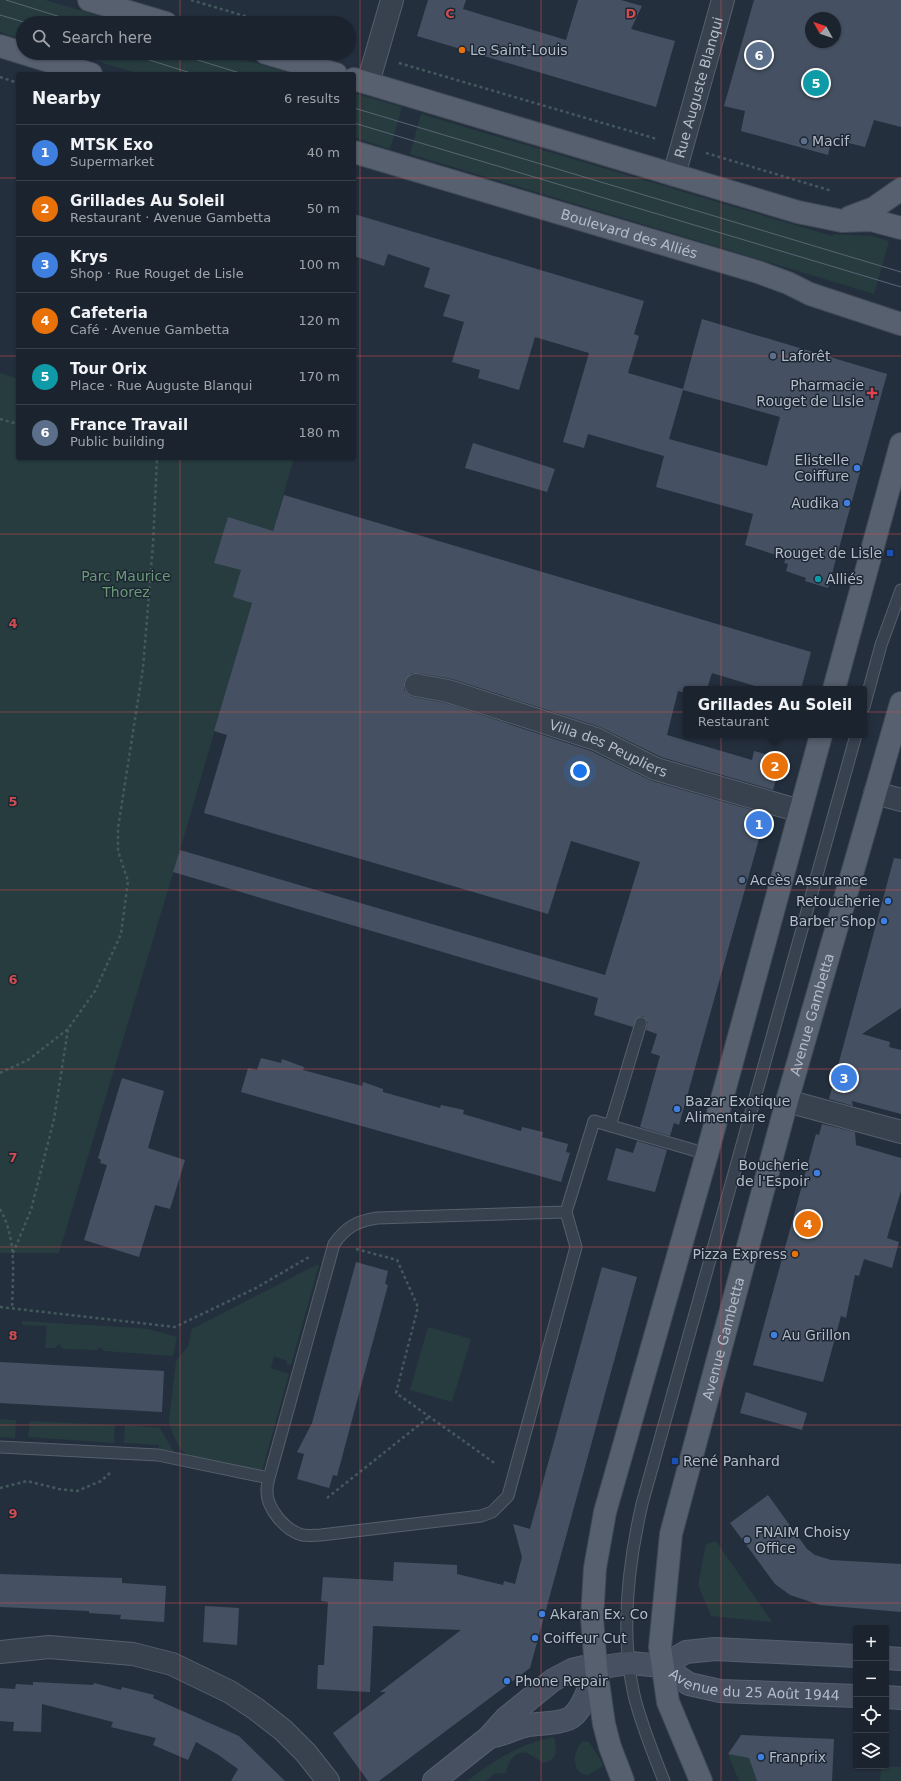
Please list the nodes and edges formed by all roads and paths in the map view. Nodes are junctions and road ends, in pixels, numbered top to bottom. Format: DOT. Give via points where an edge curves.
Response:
graph roads {
  1 [pos="89,0"];
  2 [pos="191,0"];
  3 [pos="392,0"];
  4 [pos="723,0"];
  5 [pos="143,16"];
  6 [pos="245,16"];
  7 [pos="1,51"];
  8 [pos="16,55"];
  9 [pos="376,56"];
  10 [pos="36,60"];
  11 [pos="289,60"];
  12 [pos="83,72"];
  13 [pos="329,72"];
  14 [pos="0,77"];
  15 [pos="361,81"];
  16 [pos="16,82"];
  17 [pos="681,146"];
  18 [pos="356,153"];
  19 [pos="674,175"];
  20 [pos="901,189"];
  21 [pos="838,193"];
  22 [pos="842,221"];
  23 [pos="901,228"];
  24 [pos="901,324"];
  25 [pos="0,419"];
  26 [pos="16,423"];
  27 [pos="901,444"];
  28 [pos="157,460"];
  29 [pos="901,590"];
  30 [pos="416,685"];
  31 [pos="835,686"];
  32 [pos="867,697"];
  33 [pos="901,703"];
  34 [pos="820,738"];
  35 [pos="855,738"];
  36 [pos="875,793"];
  37 [pos="901,800"];
  38 [pos="800,811"];
  39 [pos="641,1023"];
  40 [pos="68,1029"];
  41 [pos="0,1073"];
  42 [pos="787,1102"];
  43 [pos="610,1126"];
  44 [pos="901,1132"];
  45 [pos="707,1154"];
  46 [pos="0,1209"];
  47 [pos="566,1212"];
  48 [pos="334,1244"];
  49 [pos="13,1254"];
  50 [pos="0,1307"];
  51 [pos="12,1308"];
  52 [pos="429,1417"];
  53 [pos="0,1446"];
  54 [pos="121,1453"];
  55 [pos="514,1477"];
  56 [pos="269,1478"];
  57 [pos="0,1488"];
  58 [pos="328,1498"];
  59 [pos="0,1652"];
  60 [pos="853,1656"];
  61 [pos="889,1658"];
  62 [pos="901,1659"];
  63 [pos="630,1663"];
  64 [pos="662,1666"];
  65 [pos="596,1668"];
  66 [pos="853,1696"];
  67 [pos="889,1697"];
  68 [pos="901,1698"];
  69 [pos="488,1738"];
  70 [pos="328,1781"];
  71 [pos="434,1781"];
  72 [pos="623,1781"];
  73 [pos="664,1781"];
  74 [pos="701,1781"];
  1 -- 5 [label="main road"];
  2 -- 6 [label="path"];
  3 -- 9 [label="street"];
  4 -- 17 [label="street, Rue Auguste Blanqui"];
  7 -- 8 [label="main road"];
  9 -- 15 [label="street"];
  9 -- 17 [label="path"];
  10 -- 12 [label="main road"];
  11 -- 13 [label="main road"];
  14 -- 16 [label="path"];
  15 -- 19 [label="main road"];
  17 -- 19 [label="street, Rue Auguste Blanqui"];
  17 -- 21 [label="path"];
  18 -- 24 [label="main road, Boulevard des Alliés" via="758,272 810,294"];
  19 -- 22 [label="main road" via="798,212"];
  20 -- 22 [label="main road" via="874,208"];
  22 -- 23 [label="main road" via="871,220"];
  25 -- 26 [label="path"];
  27 -- 31 [label="main road"];
  28 -- 40 [label="path" via="154,544 143,668 118,828 118,851 128,881 121,934 95,991"];
  29 -- 32 [label="lane"];
  30 -- 38 [label="street, Villa des Peupliers" via="448,691 596,739 656,770"];
  33 -- 36 [label="main road, Avenue Gambetta"];
  34 -- 38 [label="main road"];
  35 -- 63 [label="lane" via="642,1504 629,1584 627,1616"];
  36 -- 37 [label="street"];
  36 -- 42 [label="main road, Avenue Gambetta"];
  38 -- 45 [label="main road"];
  39 -- 43 [label="lane"];
  40 -- 41 [label="path" via="28,1060"];
  40 -- 49 [label="path" via="54,1119 31,1210"];
  42 -- 44 [label="street"];
  42 -- 64 [label="main road, Avenue Gambetta" via="671,1534 660,1647"];
  43 -- 45 [label="lane"];
  43 -- 47 [label="lane" via="594,1121"];
  45 -- 65 [label="main road" via="605,1512 593,1587 592,1618"];
  46 -- 49 [label="path" via="6,1219"];
  47 -- 48 [label="lane" via="377,1218 351,1225"];
  47 -- 55 [label="lane" via="576,1247"];
  48 -- 51 [label="path" via="256,1288 175,1327"];
  48 -- 52 [label="path" via="397,1260 418,1307 396,1393"];
  48 -- 56 [label="lane"];
  49 -- 51 [label="path"];
  50 -- 51 [label="path"];
  52 -- 55 [label="path"];
  52 -- 58 [label="path"];
  53 -- 54 [label="lane"];
  54 -- 56 [label="lane" via="158,1455"];
  54 -- 57 [label="path" via="119,1466 101,1481 77,1491 27,1481"];
  55 -- 56 [label="lane" via="508,1496 492,1512 481,1516 321,1536 302,1535 289,1529 278,1518 266,1491"];
  59 -- 70 [label="street" via="49,1646 133,1654 172,1664 230,1692 256,1709 283,1730 306,1753"];
  60 -- 64 [label="main road, Avenue du 25 Août 1944" via="715,1649 686,1652"];
  61 -- 62 [label="main road"];
  63 -- 64 [label="main road"];
  63 -- 65 [label="main road"];
  63 -- 73 [label="lane" via="640,1715"];
  64 -- 66 [label="main road, Avenue du 25 Août 1944" via="689,1684 720,1691"];
  64 -- 74 [label="main road, Avenue Gambetta" via="668,1702"];
  65 -- 69 [label="main road" via="584,1666 562,1675 506,1718"];
  65 -- 69 [label="main road" via="582,1706 573,1717 526,1726"];
  65 -- 72 [label="main road" via="610,1747"];
  67 -- 68 [label="main road"];
  69 -- 71 [label="main road"];
}
